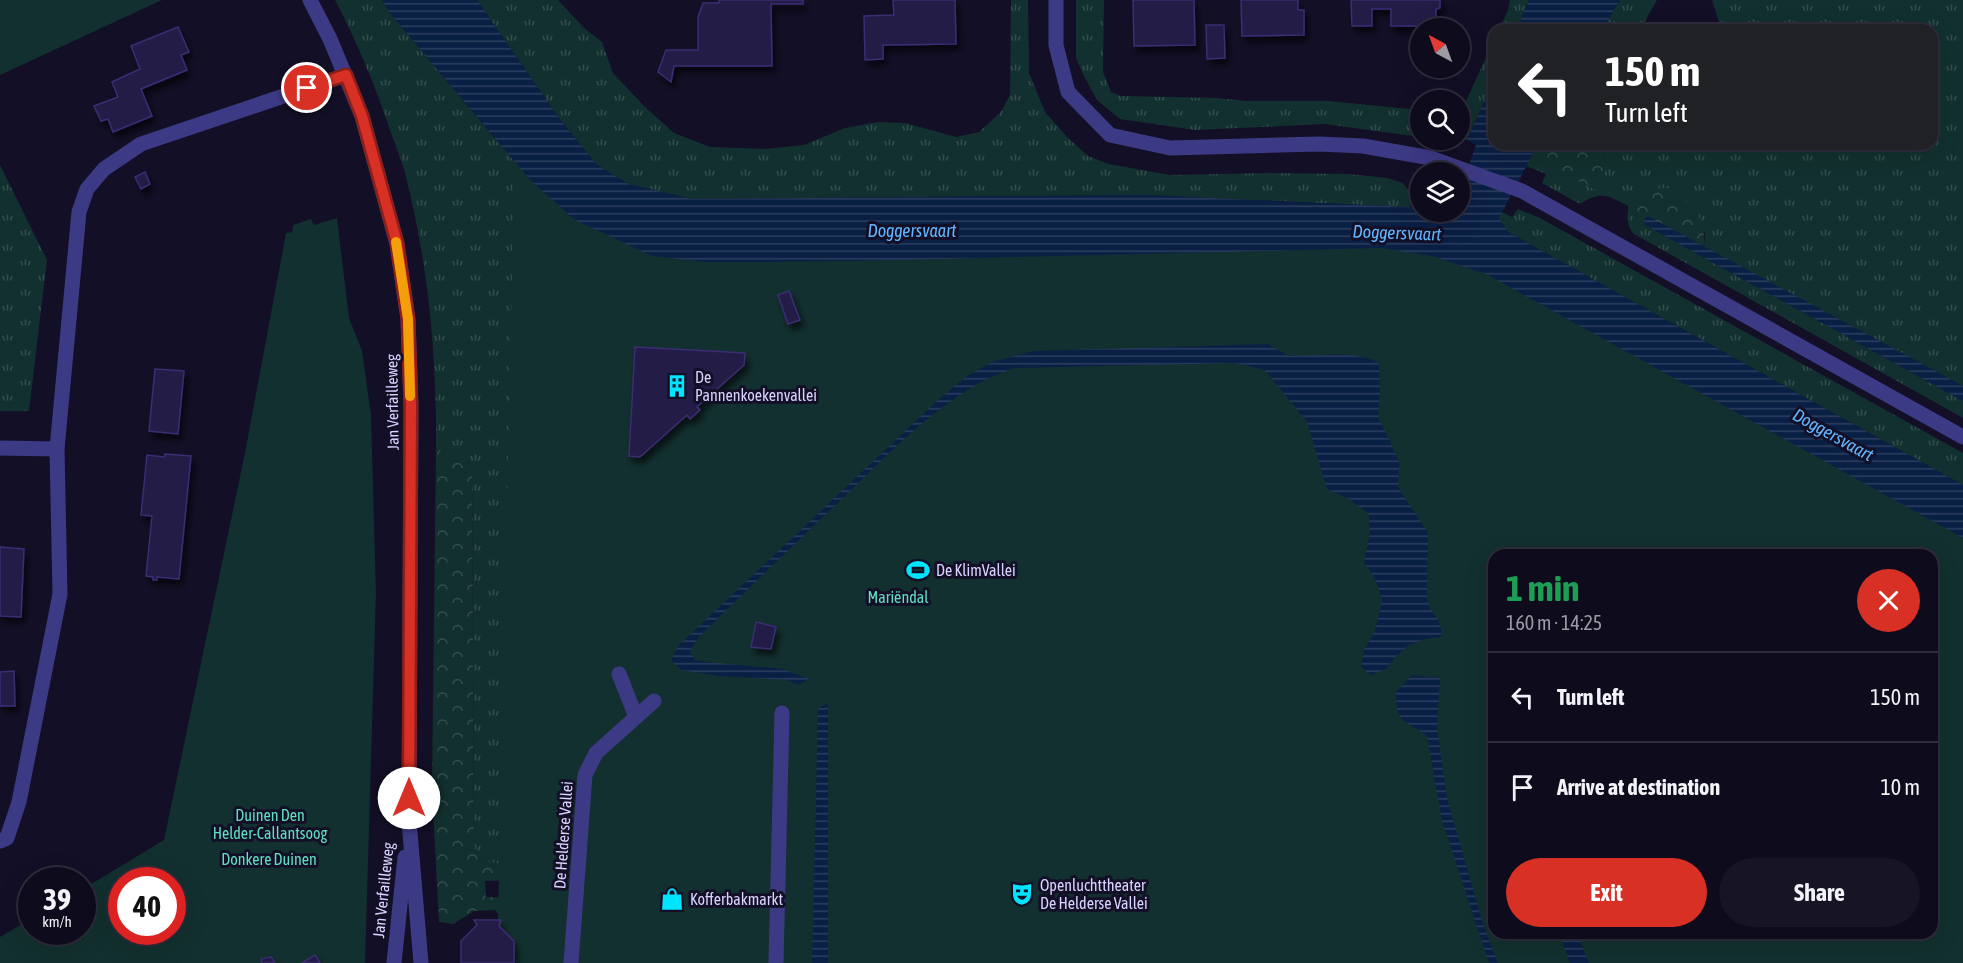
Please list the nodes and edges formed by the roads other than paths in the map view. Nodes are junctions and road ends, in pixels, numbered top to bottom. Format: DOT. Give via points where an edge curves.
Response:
graph roads {
  1 [pos="310,0"];
  2 [pos="1056,0"];
  3 [pos="346,75"];
  4 [pos="1963,437"];
  5 [pos="0,448"];
  6 [pos="57,449"];
  7 [pos="619,674"];
  8 [pos="654,701"];
  9 [pos="782,713"];
  10 [pos="636,717"];
  11 [pos="409,821"];
  12 [pos="0,841"];
  13 [pos="394,963"];
  14 [pos="422,963"];
  15 [pos="571,963"];
  16 [pos="776,963"];
  1 -- 3 [label="street, Jan Verfailleweg"];
  2 -- 4 [label="street" via="1056,45 1068,92 1110,135 1170,148 1363,146 1448,163 1522,191"];
  3 -- 6 [label="street" via="141,144 104,169 87,189 79,212"];
  3 -- 11 [label="street, Jan Verfailleweg" via="362,116 394,234 408,319"];
  5 -- 6 [label="street"];
  6 -- 12 [label="street" via="60,594 19,802 7,838"];
  7 -- 10 [label="street"];
  8 -- 10 [label="street, De Helderse Vallei"];
  9 -- 16 [label="street"];
  10 -- 15 [label="street, De Helderse Vallei" via="596,753 585,775"];
  11 -- 13 [label="street, Jan Verfailleweg"];
  11 -- 14 [label="street, Jan Verfailleweg"];
}
